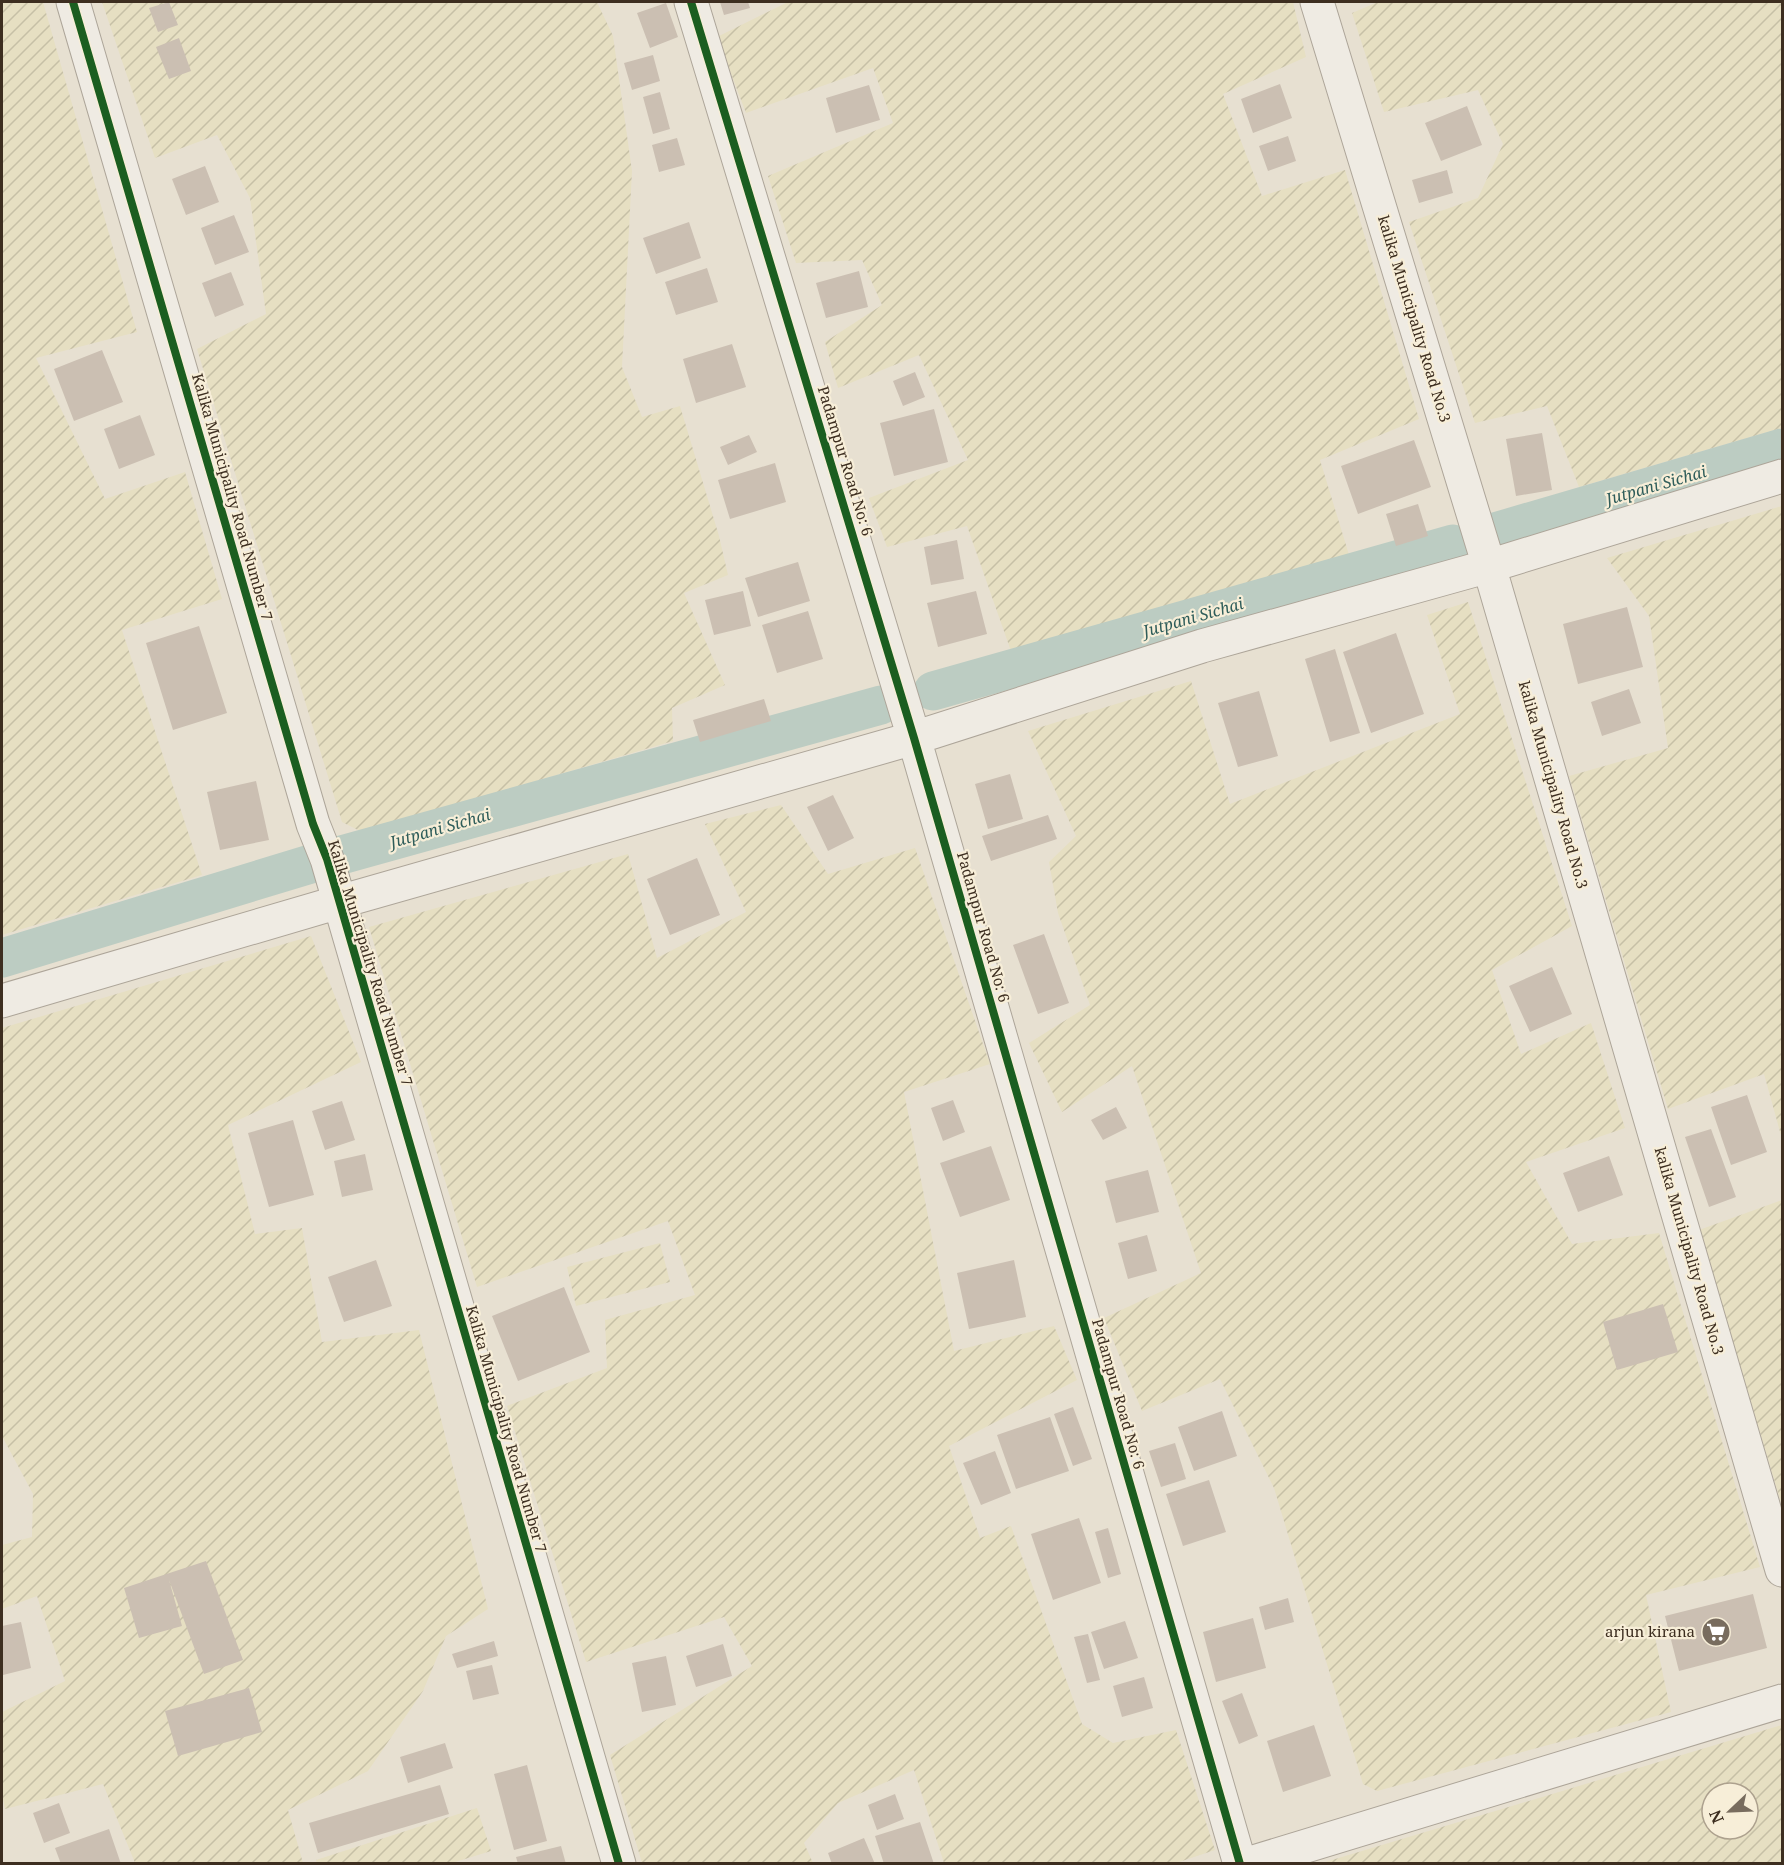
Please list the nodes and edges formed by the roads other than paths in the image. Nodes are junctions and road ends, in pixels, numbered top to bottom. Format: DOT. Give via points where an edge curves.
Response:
graph roads {
  1 [pos="73,2"];
  2 [pos="691,2"];
  3 [pos="1317,2"];
  4 [pos="1782,476"];
  5 [pos="1489,566"];
  6 [pos="914,738"];
  7 [pos="339,902"];
  8 [pos="2,1001"];
  9 [pos="1782,1570"];
  10 [pos="1782,1701"];
  11 [pos="618,1863"];
  12 [pos="1240,1863"];
  13 [pos="1246,1863"];
  1 -- 7 [label="street, Kalika Municipality Road Number 7"];
  2 -- 6 [label="street, Padampur Road No: 6"];
  3 -- 5 [label="street, kalika Municipality Road No.3"];
  4 -- 5 [label="street"];
  5 -- 6 [label="street" via="1202,646"];
  5 -- 9 [label="street, kalika Municipality Road No.3"];
  6 -- 7 [label="street"];
  6 -- 12 [label="street, Padampur Road No: 6"];
  7 -- 8 [label="street"];
  7 -- 11 [label="street, Kalika Municipality Road Number 7"];
  10 -- 13 [label="street"];
}
